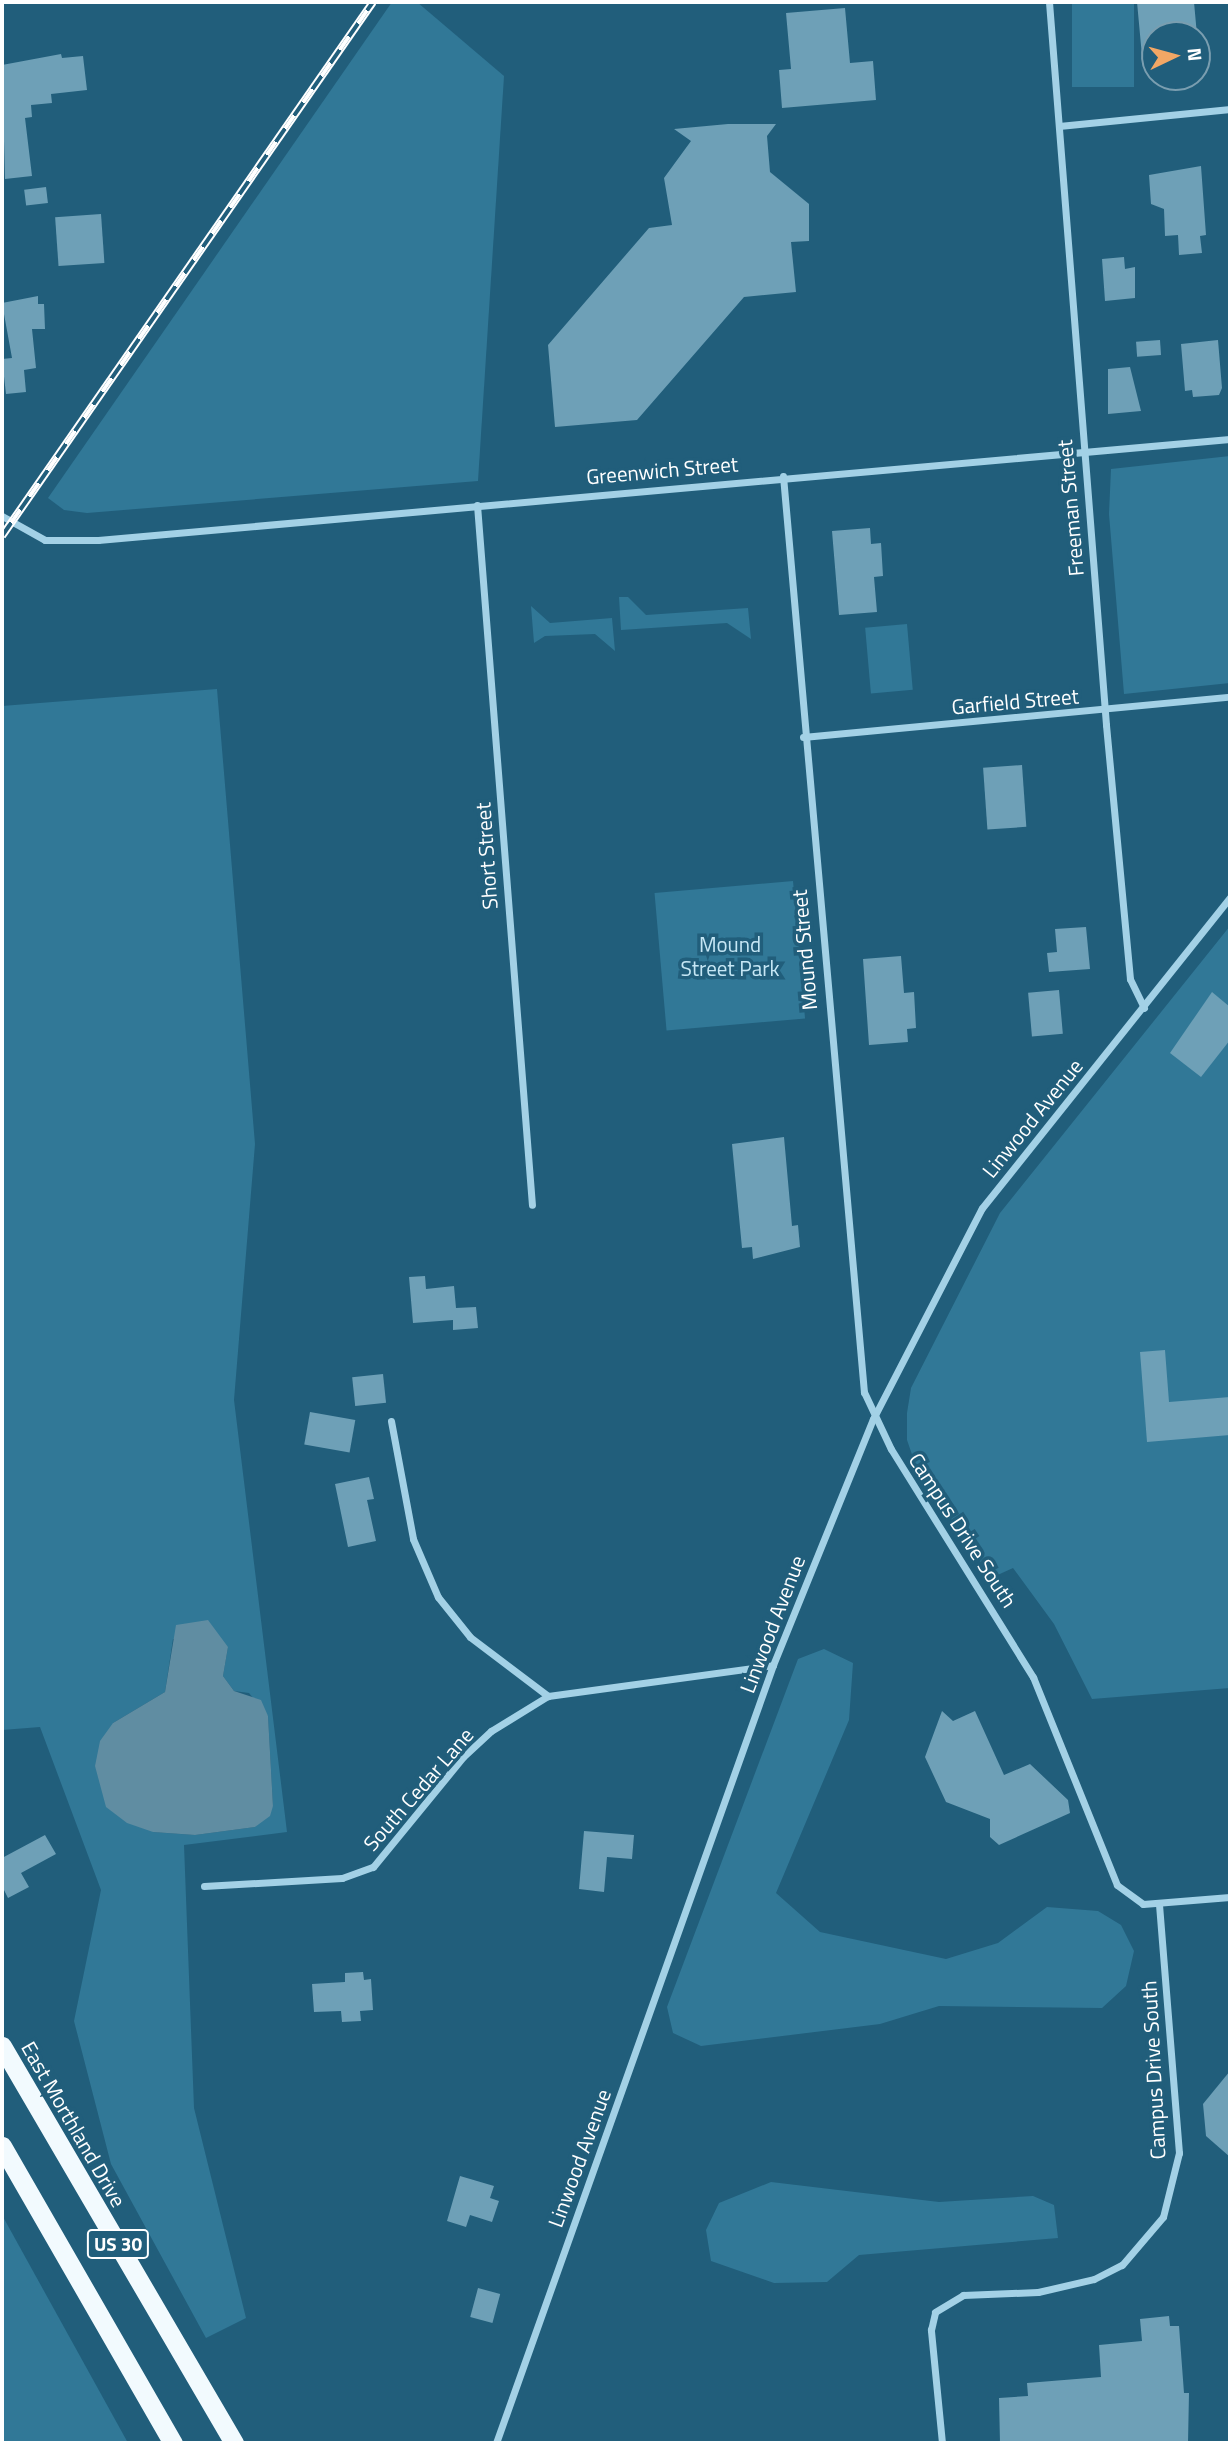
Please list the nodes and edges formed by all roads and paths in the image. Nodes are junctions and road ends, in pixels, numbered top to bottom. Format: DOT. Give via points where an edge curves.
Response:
graph roads {
  1 [pos="1049,2"];
  2 [pos="1230,109"];
  3 [pos="1059,127"];
  4 [pos="1230,439"];
  5 [pos="1083,454"];
  6 [pos="783,476"];
  7 [pos="477,505"];
  8 [pos="2,516"];
  9 [pos="1230,697"];
  10 [pos="1104,711"];
  11 [pos="803,737"];
  12 [pos="1230,897"];
  13 [pos="1144,1008"];
  14 [pos="532,1205"];
  15 [pos="873,1419"];
  16 [pos="391,1421"];
  17 [pos="773,1665"];
  18 [pos="548,1696"];
  19 [pos="204,1886"];
  20 [pos="1230,1897"];
  21 [pos="1159,1904"];
  22 [pos="2,2046"];
  23 [pos="2,2146"];
  24 [pos="173,2443"];
  25 [pos="234,2443"];
  26 [pos="496,2443"];
  27 [pos="942,2443"];
  1 -- 3 [label="street, Freeman Street"];
  2 -- 3 [label="street"];
  3 -- 5 [label="street, Freeman Street"];
  4 -- 5 [label="street, Greenwich Street"];
  5 -- 6 [label="street, Greenwich Street"];
  5 -- 10 [label="street, Freeman Street"];
  6 -- 7 [label="street, Greenwich Street"];
  6 -- 11 [label="street, Mound Street"];
  7 -- 8 [label="street, Greenwich Street" via="98,540 45,540"];
  7 -- 14 [label="street, Short Street"];
  9 -- 10 [label="street, Garfield Street"];
  10 -- 11 [label="street, Garfield Street"];
  10 -- 13 [label="street, Freeman Street" via="1130,979"];
  11 -- 15 [label="street, Mound Street" via="858,1360"];
  12 -- 13 [label="street, Linwood Avenue"];
  13 -- 15 [label="street, Linwood Avenue" via="982,1208"];
  15 -- 17 [label="street, Linwood Avenue"];
  15 -- 21 [label="street, Campus Drive South" via="1033,1677 1117,1885 1128,1898"];
  16 -- 18 [label="street" via="414,1539 438,1597 470,1637"];
  17 -- 18 [label="street, South Cedar Lane"];
  17 -- 26 [label="street, Linwood Avenue"];
  18 -- 19 [label="street, South Cedar Lane" via="491,1731 463,1757 373,1867 342,1878"];
  20 -- 21 [label="street, Campus Drive South"];
  21 -- 27 [label="street, Campus Drive South" via="1179,2153 1163,2217 1122,2264 1094,2279 1038,2292 963,2295 935,2312 931,2330"];
  22 -- 25 [label="highway, East Morthland Drive / US 30"];
  23 -- 24 [label="highway, US 30"];
}
